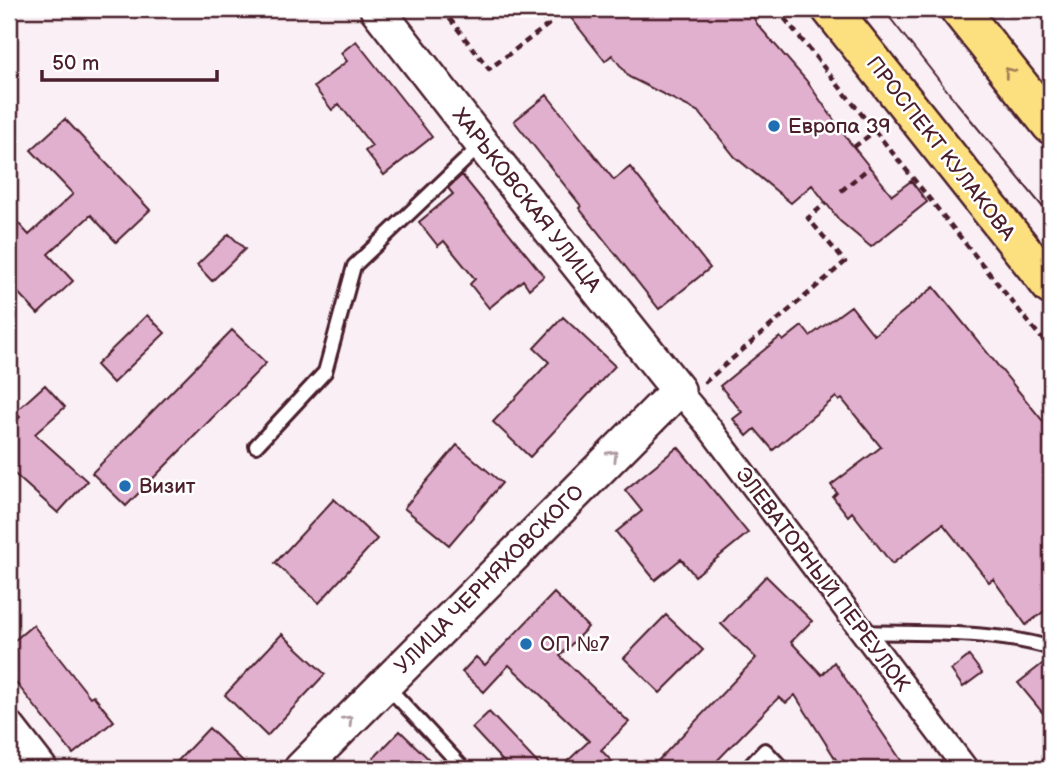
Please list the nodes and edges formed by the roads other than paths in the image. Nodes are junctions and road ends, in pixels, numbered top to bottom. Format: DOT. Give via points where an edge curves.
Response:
graph roads {
  1 [pos="377,9"];
  2 [pos="831,9"];
  3 [pos="960,9"];
  4 [pos="1051,125"];
  5 [pos="482,144"];
  6 [pos="1051,286"];
  7 [pos="678,390"];
  8 [pos="256,446"];
  9 [pos="862,632"];
  10 [pos="1051,648"];
  11 [pos="384,684"];
  12 [pos="9,729"];
  13 [pos="40,769"];
  14 [pos="301,769"];
  15 [pos="464,769"];
  16 [pos="747,769"];
  17 [pos="783,769"];
  18 [pos="966,769"];
  1 -- 5 [label="main road, ХАРЬКОВСКАЯ УЛИЦА"];
  2 -- 6 [label="main road, ПРОСПЕКТ КУЛАКОВА"];
  4 -- 3 [label="main road, one-way"];
  5 -- 7 [label="main road, ХАРЬКОВСКАЯ УЛИЦА"];
  5 -- 8 [label="lane" via="354,266 325,372"];
  7 -- 9 [label="street, ЭЛЕВАТОРНЫЙ ПЕРЕУЛОК"];
  11 -- 7 [label="main road, УЛИЦА ЧЕРНЯХОВСКОГО, one-way"];
  9 -- 10 [label="lane" via="986,636"];
  9 -- 18 [label="street, ЭЛЕВАТОРНЫЙ ПЕРЕУЛОК"];
  14 -- 11 [label="main road, УЛИЦА ЧЕРНЯХОВСКОГО, one-way"];
  11 -- 15 [label="lane"];
  12 -- 13 [label="main road"];
  16 -- 17 [label="lane" via="765,750"];
}
